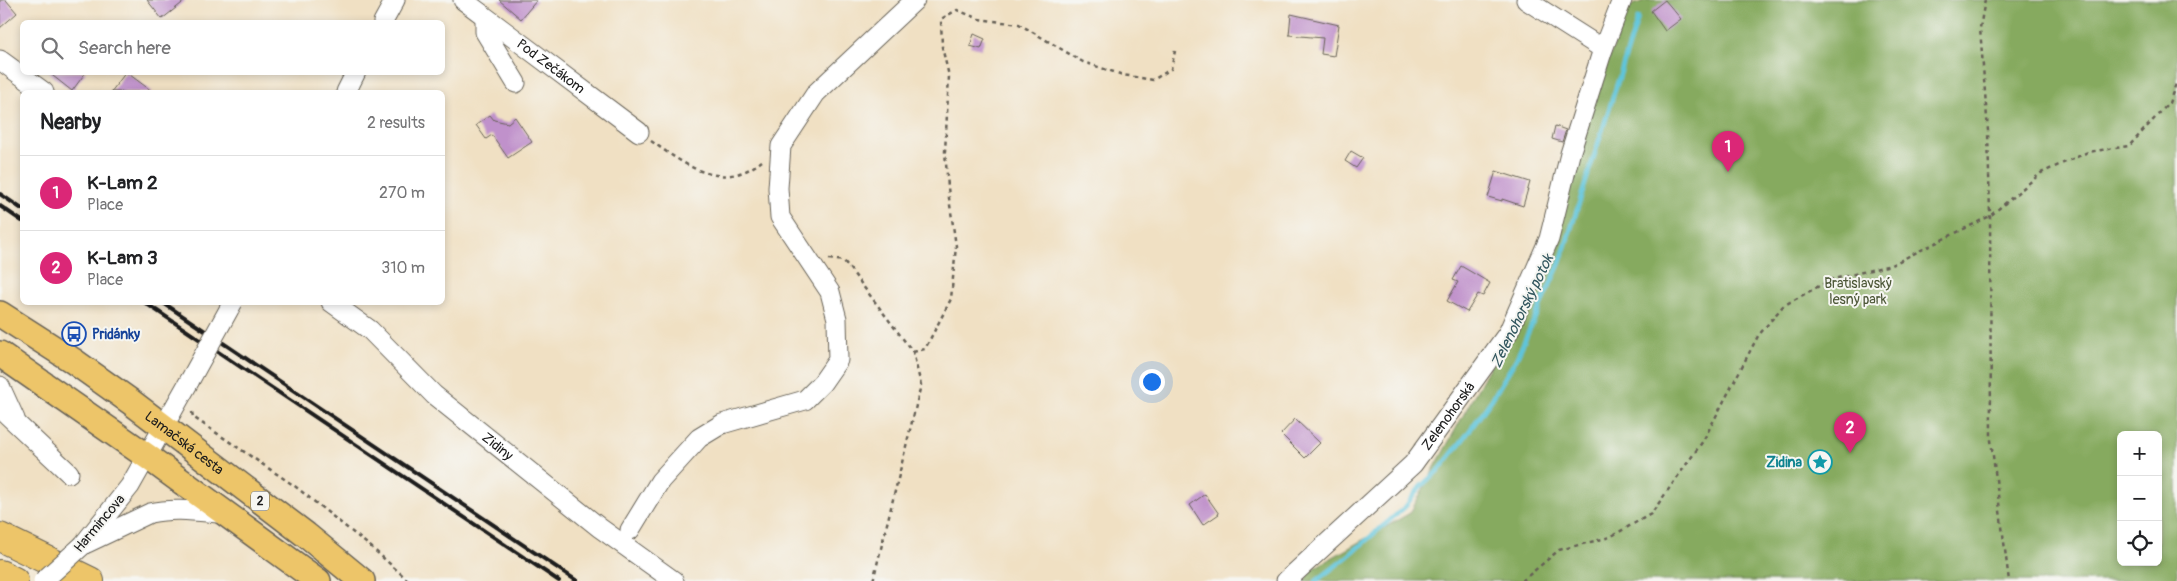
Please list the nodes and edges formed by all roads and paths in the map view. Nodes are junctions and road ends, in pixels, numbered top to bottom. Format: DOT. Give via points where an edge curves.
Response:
graph roads {
  1 [pos="406,0"];
  2 [pos="463,0"];
  3 [pos="915,0"];
  4 [pos="1526,0"];
  5 [pos="1622,0"];
  6 [pos="1984,0"];
  7 [pos="389,8"];
  8 [pos="485,18"];
  9 [pos="1603,49"];
  10 [pos="1175,51"];
  11 [pos="0,60"];
  12 [pos="20,75"];
  13 [pos="21,75"];
  14 [pos="354,75"];
  15 [pos="2177,82"];
  16 [pos="516,83"];
  17 [pos="41,90"];
  18 [pos="347,90"];
  19 [pos="639,132"];
  20 [pos="781,146"];
  21 [pos="1990,216"];
  22 [pos="805,256"];
  23 [pos="231,305"];
  24 [pos="335,305"];
  25 [pos="0,314"];
  26 [pos="913,352"];
  27 [pos="0,355"];
  28 [pos="0,386"];
  29 [pos="0,408"];
  30 [pos="191,411"];
  31 [pos="18,427"];
  32 [pos="164,428"];
  33 [pos="148,457"];
  34 [pos="68,473"];
  35 [pos="227,514"];
  36 [pos="630,530"];
  37 [pos="0,536"];
  38 [pos="83,545"];
  39 [pos="0,574"];
  40 [pos="14,581"];
  41 [pos="42,581"];
  42 [pos="90,581"];
  43 [pos="318,581"];
  44 [pos="362,581"];
  45 [pos="409,581"];
  46 [pos="674,581"];
  47 [pos="873,581"];
  48 [pos="1286,581"];
  49 [pos="1522,581"];
  50 [pos="2009,581"];
  1 -- 7 [label="street"];
  2 -- 8 [label="street, Pod Zečákom"];
  3 -- 20 [label="street" via="816,93"];
  4 -- 9 [label="street"];
  5 -- 9 [label="street, Zelenohorská"];
  6 -- 21 [label="path" via="1980,28 1988,131"];
  8 -- 16 [label="street" via="485,32"];
  8 -- 19 [label="street, Pod Zečákom"];
  9 -- 48 [label="street, Zelenohorská" via="1570,154 1548,239 1508,333 1413,464"];
  10 -- 26 [label="path" via="1171,69 1153,80 1123,75 1084,62 1019,24 979,19 957,10 941,19 942,47 949,76 945,152 948,198 956,246 952,299 925,349"];
  11 -- 12 [label="street"];
  13 -- 17 [label="street"];
  14 -- 18 [label="street"];
  15 -- 21 [label="path" via="2169,103 2129,146 2088,152 2041,173"];
  19 -- 20 [label="path" via="682,163 705,174 722,177 753,168"];
  20 -- 22 [label="street" via="780,217"];
  21 -- 49 [label="path" via="1891,265 1830,280 1783,306 1758,336 1702,440 1651,514 1610,537 1559,550"];
  21 -- 50 [label="path" via="1991,440"];
  22 -- 26 [label="path" via="844,260"];
  22 -- 36 [label="street" via="830,292 837,319 838,360 805,400 722,424 699,438 660,482"];
  23 -- 32 [label="street, Harmincova, bridge"];
  24 -- 46 [label="street, Zidiny" via="370,330 442,401 600,528"];
  25 -- 32 [label="main road, Lamačská cesta / 2" via="72,360"];
  26 -- 47 [label="path" via="921,385"];
  27 -- 33 [label="main road, 2"];
  28 -- 31 [label="street"];
  29 -- 31 [label="street"];
  30 -- 45 [label="path" via="193,416 296,487"];
  31 -- 34 [label="street"];
  32 -- 33 [label="street, Harmincova"];
  32 -- 44 [label="main road, Lamačská cesta / 2"];
  33 -- 35 [label="main road, 2"];
  33 -- 38 [label="street, Harmincova" via="117,504"];
  35 -- 38 [label="street" via="178,509 150,513"];
  35 -- 43 [label="main road, 2"];
  37 -- 42 [label="highway"];
  38 -- 41 [label="street, Harmincova, bridge"];
  39 -- 40 [label="highway"];
}
